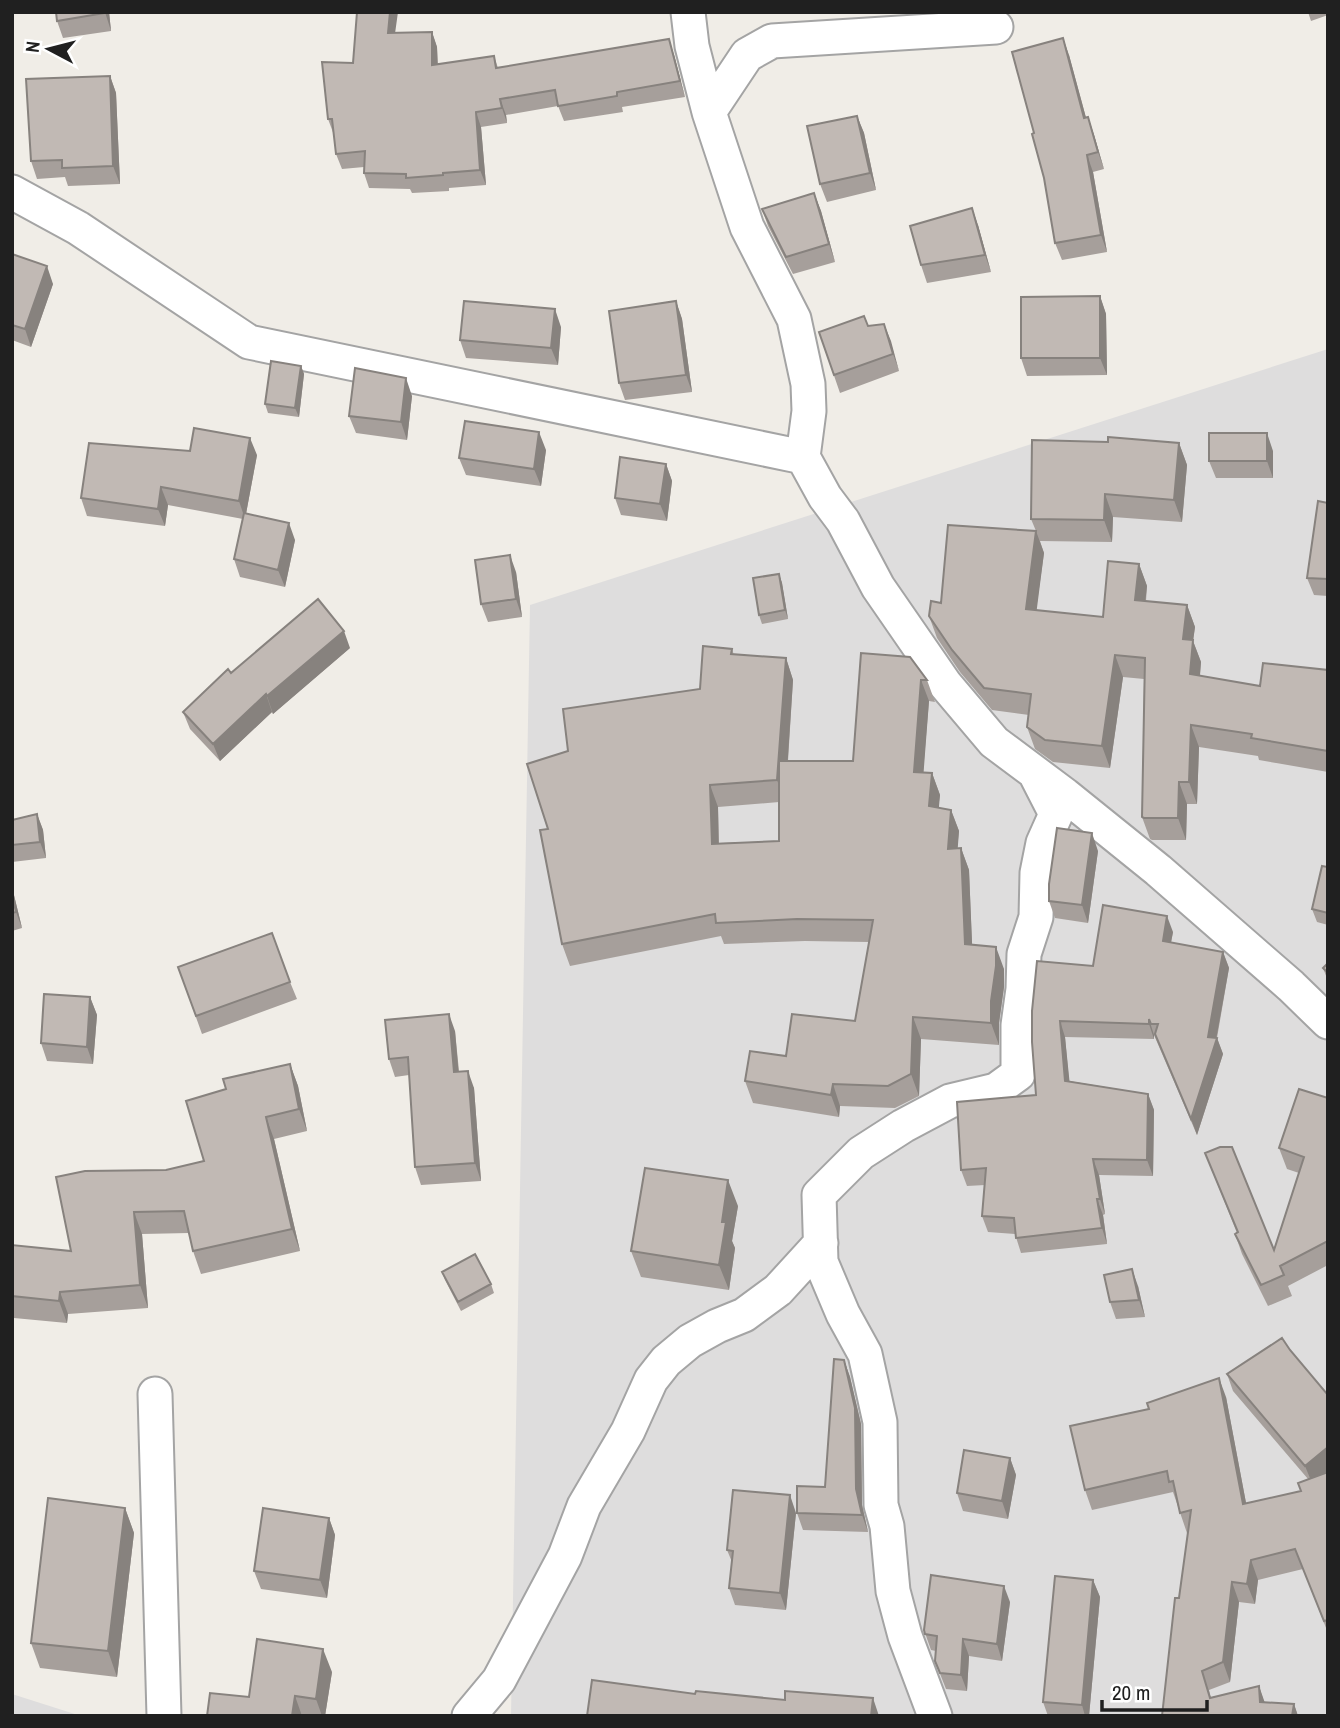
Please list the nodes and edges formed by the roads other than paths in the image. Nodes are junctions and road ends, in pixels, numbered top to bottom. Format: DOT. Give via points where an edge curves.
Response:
graph roads {
  1 [pos="688,12"];
  2 [pos="996,27"];
  3 [pos="709,112"];
  4 [pos="12,192"];
  5 [pos="803,457"];
  6 [pos="1033,770"];
  7 [pos="1328,1022"];
  8 [pos="821,1243"];
  9 [pos="155,1394"];
  10 [pos="164,1716"];
  11 [pos="469,1716"];
  12 [pos="935,1716"];
  1 -- 3 [label="street"];
  2 -- 3 [label="street" via="772,41 747,55"];
  3 -- 5 [label="street" via="747,227 794,319 808,384"];
  4 -- 5 [label="street" via="78,229 249,342"];
  5 -- 6 [label="street" via="844,521 877,587 945,684 994,742"];
  6 -- 7 [label="street" via="1158,870"];
  6 -- 8 [label="street" via="1055,814 1043,843 1036,917 1024,954 1018,1074 996,1090 950,1101 861,1153 819,1195"];
  8 -- 11 [label="street" via="778,1290 744,1315 690,1341 651,1380 499,1680"];
  8 -- 12 [label="street" via="821,1262 865,1354 880,1422 881,1505 893,1591"];
  9 -- 10 [label="street"];
}
